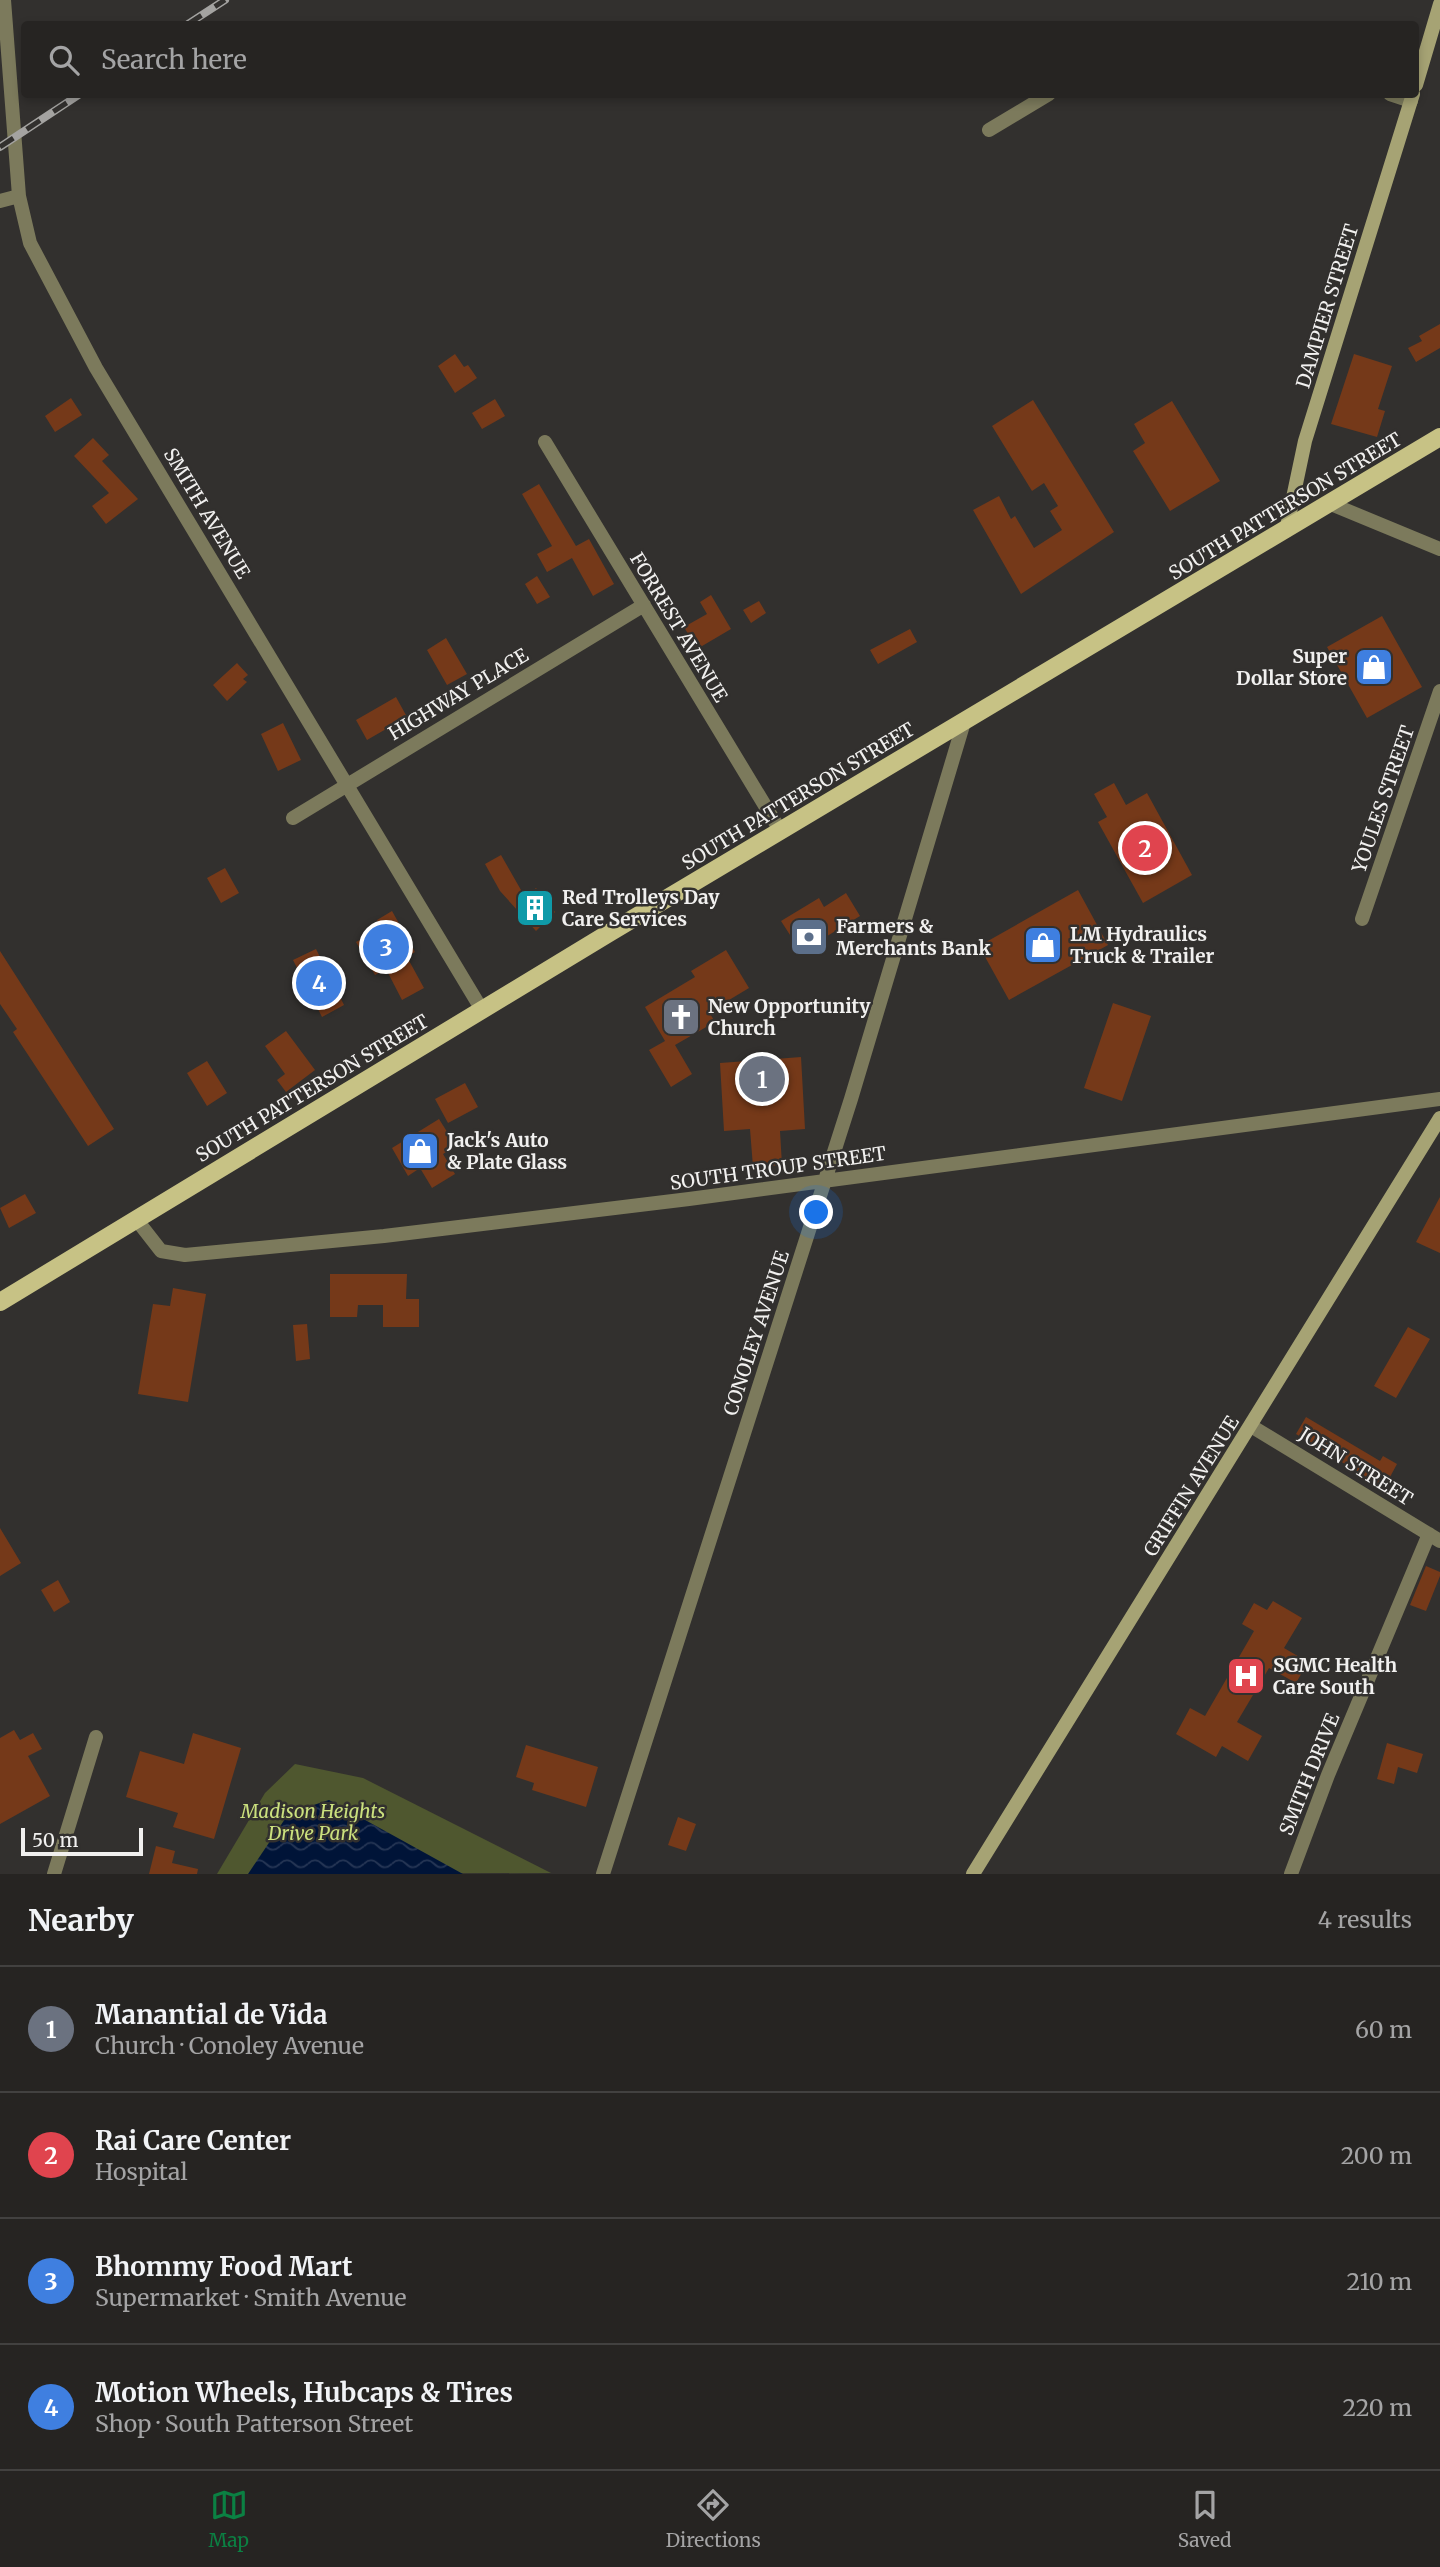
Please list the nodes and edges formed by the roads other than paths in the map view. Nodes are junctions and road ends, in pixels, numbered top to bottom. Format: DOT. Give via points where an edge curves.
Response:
graph roads {
  1 [pos="4,0"];
  2 [pos="1440,4"];
  3 [pos="1419,75"];
  4 [pos="1042,98"];
  5 [pos="1412,98"];
  6 [pos="989,130"];
  7 [pos="19,196"];
  8 [pos="0,201"];
  9 [pos="1440,438"];
  10 [pos="545,442"];
  11 [pos="1331,504"];
  12 [pos="1286,531"];
  13 [pos="1440,549"];
  14 [pos="643,605"];
  15 [pos="1440,691"];
  16 [pos="964,722"];
  17 [pos="347,783"];
  18 [pos="293,818"];
  19 [pos="781,832"];
  20 [pos="1362,919"];
  21 [pos="482,1010"];
  22 [pos="1440,1099"];
  23 [pos="1440,1118"];
  24 [pos="825,1181"];
  25 [pos="136,1219"];
  26 [pos="0,1302"];
  27 [pos="1251,1426"];
  28 [pos="1435,1537"];
  29 [pos="96,1737"];
  30 [pos="54,1874"];
  31 [pos="603,1874"];
  32 [pos="973,1874"];
  33 [pos="1291,1874"];
  1 -- 7 [label="street, SMITH AVENUE"];
  2 -- 3 [label="main road"];
  4 -- 6 [label="street"];
  5 -- 12 [label="main road, DAMPIER STREET" via="1305,441"];
  7 -- 8 [label="street"];
  7 -- 17 [label="street, SMITH AVENUE" via="30,243 63,309"];
  9 -- 11 [label="main road, SOUTH PATTERSON STREET"];
  10 -- 14 [label="street, FORREST AVENUE"];
  11 -- 12 [label="main road, SOUTH PATTERSON STREET"];
  11 -- 13 [label="street"];
  12 -- 16 [label="main road, SOUTH PATTERSON STREET"];
  14 -- 17 [label="street, HIGHWAY PLACE"];
  14 -- 19 [label="street, FORREST AVENUE"];
  15 -- 20 [label="street, YOULES STREET"];
  16 -- 19 [label="main road, SOUTH PATTERSON STREET"];
  16 -- 24 [label="street, CONOLEY AVENUE"];
  17 -- 18 [label="street, HIGHWAY PLACE"];
  17 -- 21 [label="street, SMITH AVENUE"];
  19 -- 21 [label="main road, SOUTH PATTERSON STREET"];
  21 -- 25 [label="main road, SOUTH PATTERSON STREET"];
  22 -- 24 [label="street, SOUTH TROUP STREET"];
  23 -- 27 [label="main road, GRIFFIN AVENUE"];
  24 -- 25 [label="street, SOUTH TROUP STREET" via="384,1236 185,1255 157,1250"];
  24 -- 31 [label="street, CONOLEY AVENUE"];
  25 -- 26 [label="main road, SOUTH PATTERSON STREET"];
  27 -- 28 [label="street, JOHN STREET"];
  27 -- 32 [label="main road, GRIFFIN AVENUE"];
  28 -- 33 [label="street, SMITH DRIVE" via="1328,1775"];
  29 -- 30 [label="street"];
}
